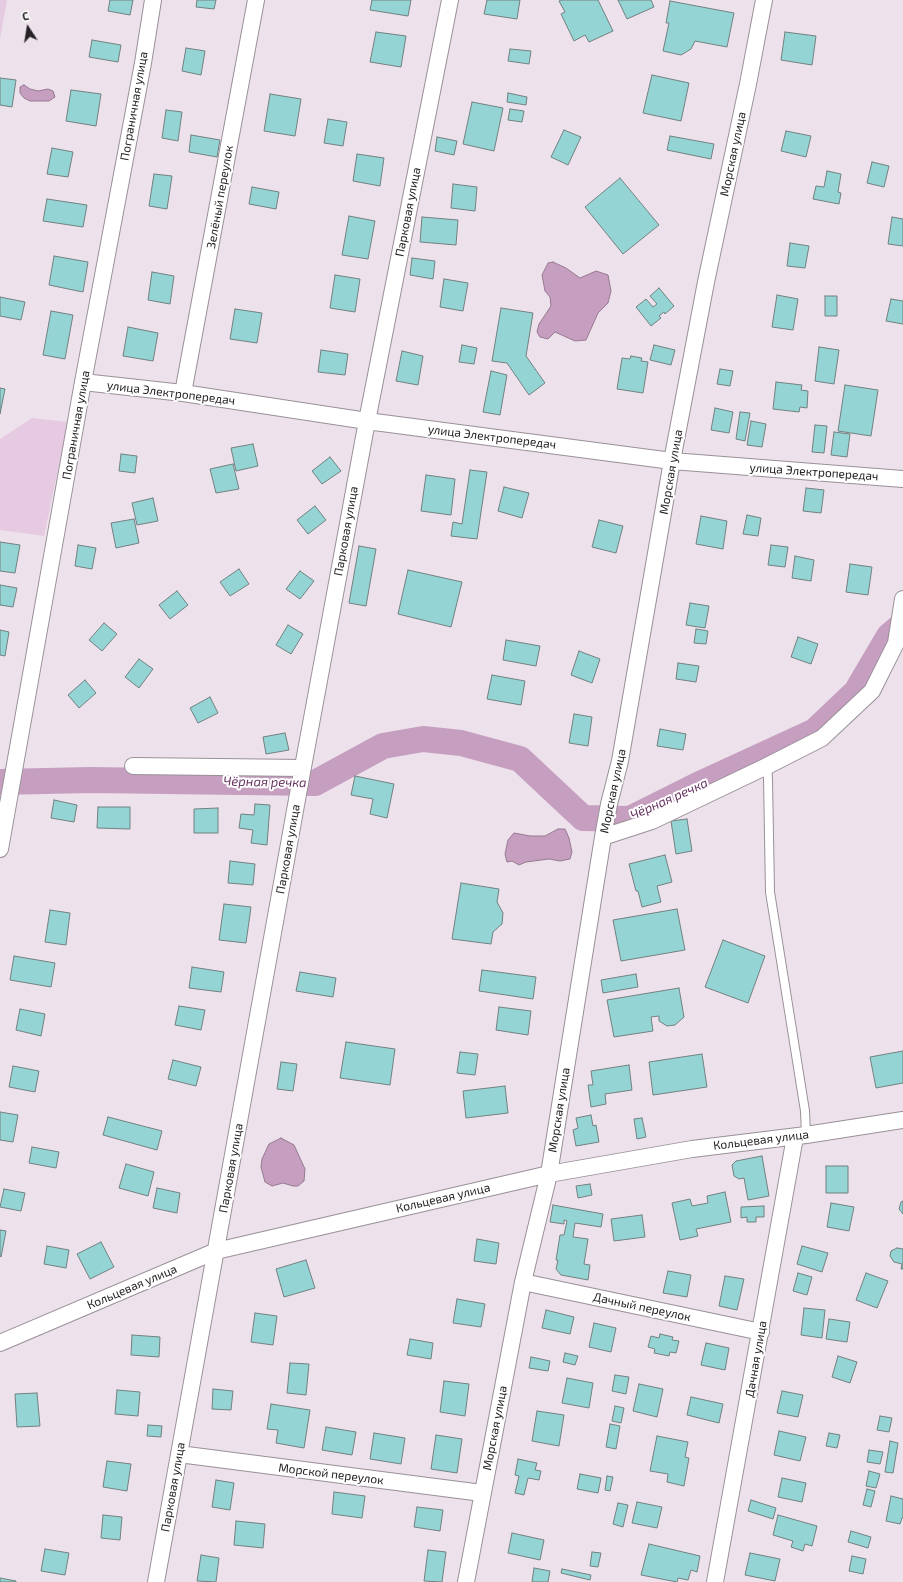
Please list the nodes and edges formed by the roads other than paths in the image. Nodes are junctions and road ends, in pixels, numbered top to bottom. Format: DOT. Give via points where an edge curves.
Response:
graph roads {
  1 [pos="153,0"];
  2 [pos="256,0"];
  3 [pos="450,0"];
  4 [pos="764,0"];
  5 [pos="83,382"];
  6 [pos="183,393"];
  7 [pos="367,421"];
  8 [pos="672,461"];
  9 [pos="903,479"];
  10 [pos="902,607"];
  11 [pos="133,766"];
  12 [pos="767,766"];
  13 [pos="302,770"];
  14 [pos="604,834"];
  15 [pos="0,849"];
  16 [pos="903,1120"];
  17 [pos="800,1136"];
  18 [pos="549,1174"];
  19 [pos="216,1251"];
  20 [pos="523,1282"];
  21 [pos="761,1332"];
  22 [pos="0,1343"];
  23 [pos="179,1454"];
  24 [pos="482,1493"];
  25 [pos="156,1582"];
  26 [pos="466,1582"];
  27 [pos="715,1582"];
  1 -- 5 [label="street, Пограничная улица"];
  2 -- 6 [label="street, Зелёный переулок"];
  3 -- 7 [label="street, Парковая улица"];
  4 -- 8 [label="street, Морская улица"];
  5 -- 6 [label="street, улица Электропередач"];
  5 -- 15 [label="street, Пограничная улица"];
  6 -- 7 [label="street, улица Электропередач"];
  7 -- 8 [label="street, улица Электропередач"];
  7 -- 13 [label="street, Парковая улица"];
  8 -- 9 [label="street, улица Электропередач"];
  8 -- 14 [label="street, Морская улица" via="620,761"];
  10 -- 12 [label="street" via="896,643 872,691 822,738"];
  11 -- 13 [label="street"];
  12 -- 14 [label="street" via="652,821"];
  12 -- 17 [label="lane" via="770,892 805,1111"];
  13 -- 19 [label="street, Парковая улица"];
  14 -- 18 [label="street, Морская улица"];
  16 -- 17 [label="street, Кольцевая улица"];
  17 -- 18 [label="street, Кольцевая улица" via="692,1149"];
  17 -- 21 [label="street, Дачная улица"];
  18 -- 19 [label="street, Кольцевая улица"];
  18 -- 20 [label="street, Морская улица"];
  19 -- 22 [label="street, Кольцевая улица"];
  19 -- 23 [label="street, Парковая улица"];
  20 -- 21 [label="street, Дачный переулок"];
  20 -- 24 [label="street, Морская улица"];
  21 -- 27 [label="street, Дачная улица"];
  23 -- 24 [label="street, Морской переулок"];
  23 -- 25 [label="street, Парковая улица"];
  24 -- 26 [label="street, Морская улица"];
}
